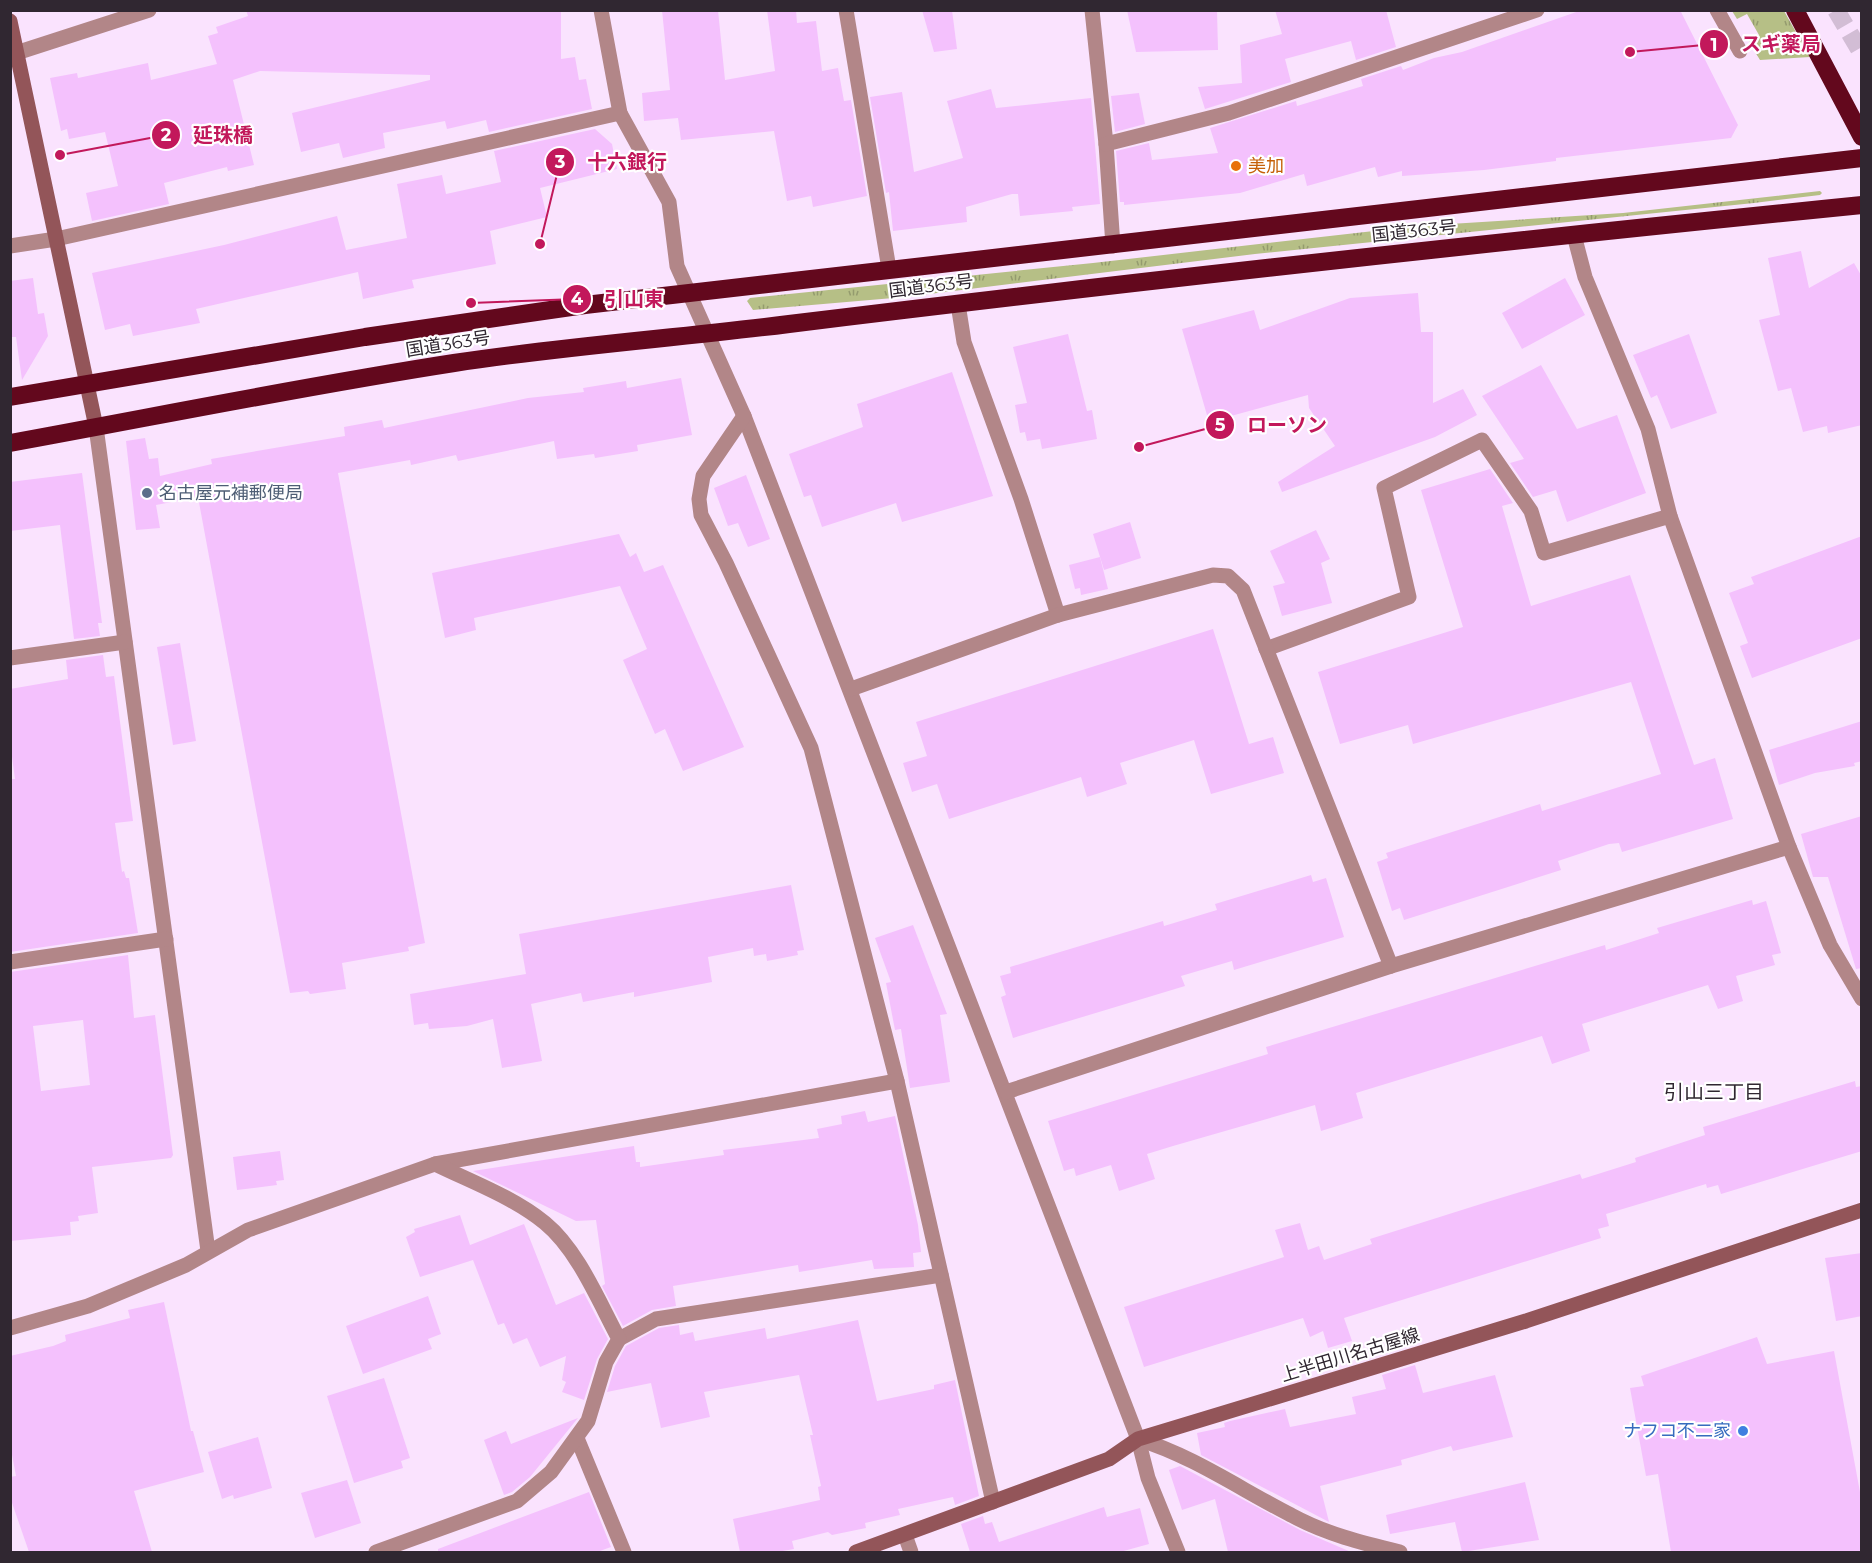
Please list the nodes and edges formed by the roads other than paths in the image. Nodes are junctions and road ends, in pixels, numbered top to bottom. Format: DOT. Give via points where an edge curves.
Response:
graph roads {
  1 [pos="149,10"];
  2 [pos="601,10"];
  3 [pos="846,10"];
  4 [pos="1092,10"];
  5 [pos="1537,10"];
  6 [pos="1717,10"];
  7 [pos="1795,10"];
  8 [pos="10,21"];
  9 [pos="1740,51"];
  10 [pos="14,55"];
  11 [pos="620,112"];
  12 [pos="1862,137"];
  13 [pos="1106,144"];
  14 [pos="1862,158"];
  15 [pos="1862,205"];
  16 [pos="1574,235"];
  17 [pos="56,239"];
  18 [pos="10,246"];
  19 [pos="1113,246"];
  20 [pos="890,269"];
  21 [pos="689,293"];
  22 [pos="958,304"];
  23 [pos="706,335"];
  24 [pos="86,384"];
  25 [pos="10,397"];
  26 [pos="744,417"];
  27 [pos="96,428"];
  28 [pos="10,443"];
  29 [pos="1670,516"];
  30 [pos="1058,615"];
  31 [pos="125,642"];
  32 [pos="1266,649"];
  33 [pos="10,658"];
  34 [pos="851,689"];
  35 [pos="1789,847"];
  36 [pos="166,939"];
  37 [pos="10,962"];
  38 [pos="1391,966"];
  39 [pos="1862,999"];
  40 [pos="897,1081"];
  41 [pos="1006,1092"];
  42 [pos="435,1164"];
  43 [pos="1862,1210"];
  44 [pos="208,1251"];
  45 [pos="942,1275"];
  46 [pos="10,1328"];
  47 [pos="619,1339"];
  48 [pos="577,1438"];
  49 [pos="1138,1439"];
  50 [pos="993,1502"];
  51 [pos="904,1535"];
  52 [pos="376,1552"];
  53 [pos="624,1552"];
  54 [pos="856,1552"];
  55 [pos="911,1552"];
  56 [pos="1178,1552"];
  57 [pos="1400,1552"];
  1 -- 10 [label="street"];
  2 -- 11 [label="street"];
  3 -- 20 [label="street"];
  4 -- 13 [label="street"];
  5 -- 13 [label="street" via="1229,113"];
  6 -- 9 [label="street" via="1738,33"];
  7 -- 12 [label="highway"];
  8 -- 10 [label="main road"];
  10 -- 17 [label="main road"];
  11 -- 17 [label="street"];
  11 -- 21 [label="street" via="669,202 676,266"];
  13 -- 19 [label="street"];
  14 -- 19 [label="highway, 国道363号"];
  15 -- 16 [label="highway, 国道363号"];
  16 -- 22 [label="highway, 国道363号"];
  16 -- 29 [label="street" via="1585,277 1648,429"];
  17 -- 18 [label="street"];
  17 -- 24 [label="main road"];
  19 -- 20 [label="highway, 国道363号"];
  20 -- 21 [label="highway, 国道363号"];
  21 -- 23 [label="street"];
  21 -- 24 [label="highway, 国道363号" via="488,318"];
  22 -- 23 [label="highway, 国道363号"];
  22 -- 30 [label="street" via="964,342"];
  23 -- 26 [label="street"];
  23 -- 27 [label="highway, 国道363号" via="455,363"];
  24 -- 25 [label="highway, 国道363号"];
  24 -- 27 [label="main road"];
  26 -- 34 [label="street"];
  26 -- 40 [label="street" via="703,476 701,516 811,748"];
  27 -- 28 [label="highway, 国道363号"];
  27 -- 31 [label="street"];
  29 -- 32 [label="street" via="1544,553 1531,512 1482,440 1384,488 1409,597"];
  29 -- 35 [label="street"];
  30 -- 32 [label="street" via="1214,575 1228,576 1243,590"];
  30 -- 34 [label="street"];
  31 -- 33 [label="street"];
  31 -- 36 [label="street"];
  32 -- 38 [label="street"];
  34 -- 41 [label="street" via="927,896"];
  35 -- 38 [label="street"];
  35 -- 39 [label="street" via="1830,945"];
  36 -- 37 [label="street"];
  36 -- 44 [label="street"];
  38 -- 41 [label="street"];
  40 -- 42 [label="street"];
  40 -- 45 [label="street"];
  41 -- 49 [label="street"];
  42 -- 44 [label="street" via="248,1230"];
  42 -- 47 [label="street" via="512,1200 547,1224 578,1263"];
  43 -- 49 [label="main road, 上半田川名古屋線" via="1526,1321"];
  44 -- 46 [label="street" via="186,1265 88,1306"];
  45 -- 47 [label="street" via="656,1319"];
  45 -- 50 [label="street"];
  47 -- 48 [label="street" via="606,1362 588,1421"];
  48 -- 52 [label="street" via="551,1472 517,1501"];
  48 -- 53 [label="street"];
  49 -- 50 [label="main road, 上半田川名古屋線" via="1109,1459"];
  49 -- 56 [label="street" via="1148,1478"];
  49 -- 57 [label="street" via="1171,1449 1293,1516 1346,1540"];
  50 -- 51 [label="main road, 上半田川名古屋線"];
  51 -- 54 [label="main road, 上半田川名古屋線"];
  51 -- 55 [label="street"];
}
